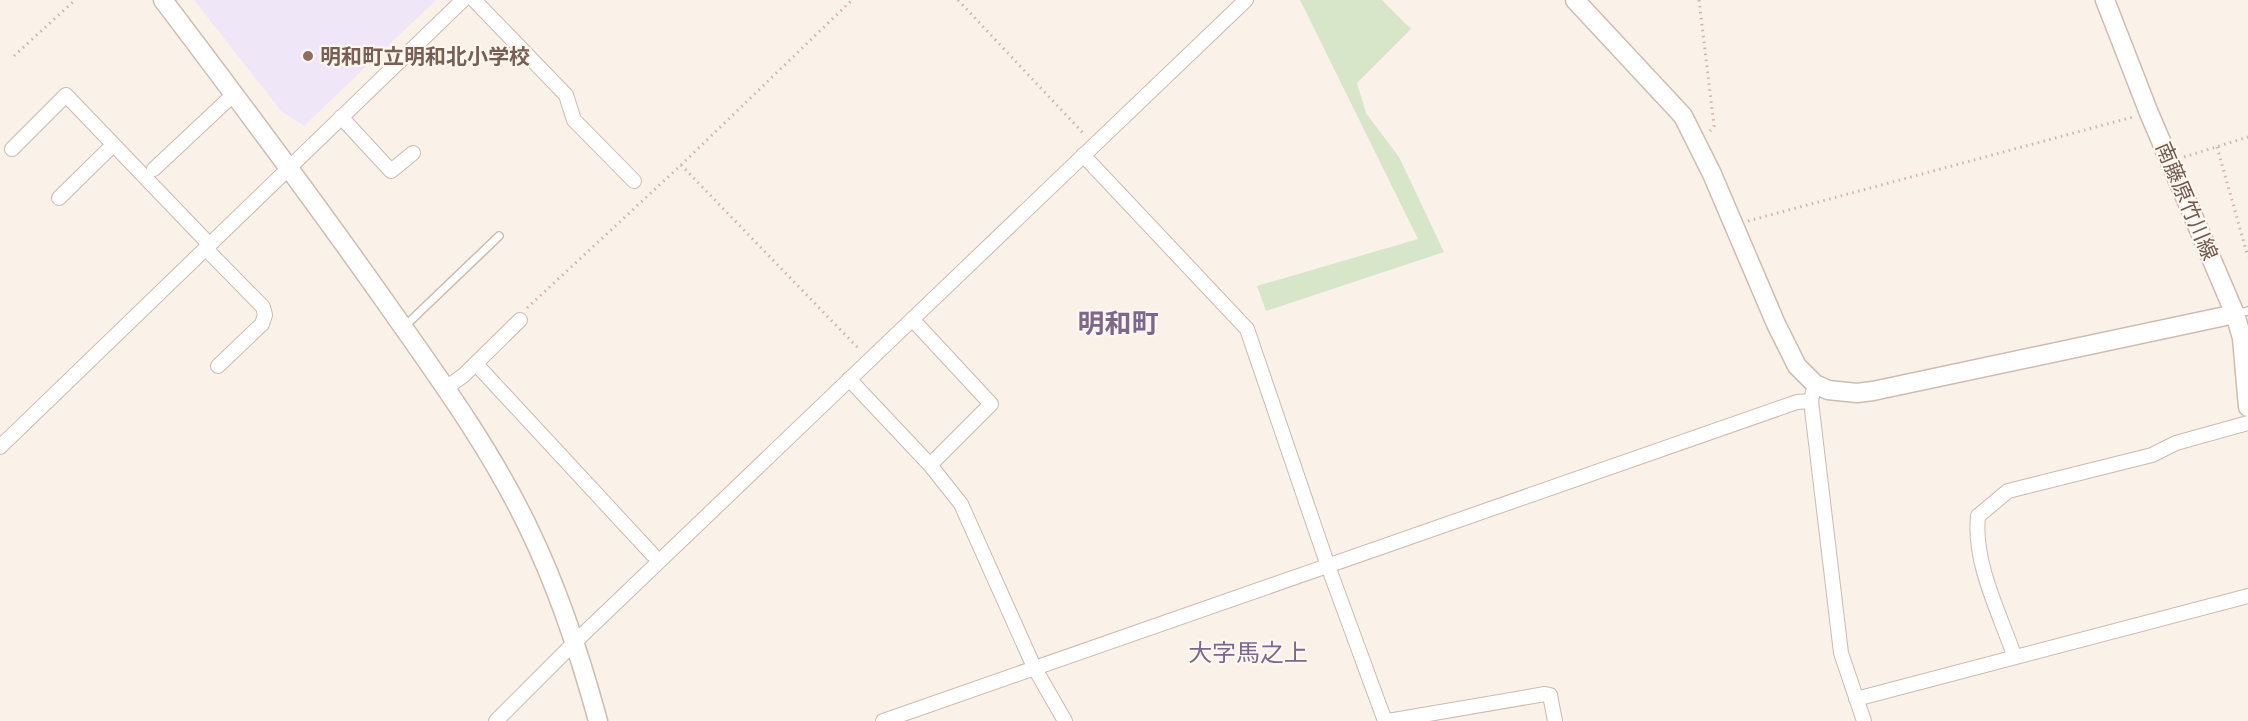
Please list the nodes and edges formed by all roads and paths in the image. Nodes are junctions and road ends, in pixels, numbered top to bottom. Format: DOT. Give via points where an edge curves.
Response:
graph roads {
  1 [pos="75,0"];
  2 [pos="163,0"];
  3 [pos="463,0"];
  4 [pos="474,0"];
  5 [pos="852,0"];
  6 [pos="958,0"];
  7 [pos="1246,0"];
  8 [pos="1575,0"];
  9 [pos="1698,0"];
  10 [pos="2105,0"];
  11 [pos="14,56"];
  12 [pos="234,94"];
  13 [pos="2149,113"];
  14 [pos="341,117"];
  15 [pos="2248,137"];
  16 [pos="1094,144"];
  17 [pos="113,145"];
  18 [pos="1699,147"];
  19 [pos="2217,147"];
  20 [pos="12,148"];
  21 [pos="413,153"];
  22 [pos="1083,155"];
  23 [pos="2170,162"];
  24 [pos="681,165"];
  25 [pos="289,167"];
  26 [pos="154,169"];
  27 [pos="634,181"];
  28 [pos="59,198"];
  29 [pos="1734,224"];
  30 [pos="499,236"];
  31 [pos="208,247"];
  32 [pos="2248,256"];
  33 [pos="2242,313"];
  34 [pos="912,318"];
  35 [pos="520,320"];
  36 [pos="403,327"];
  37 [pos="870,359"];
  38 [pos="476,364"];
  39 [pos="218,366"];
  40 [pos="849,379"];
  41 [pos="446,388"];
  42 [pos="1813,392"];
  43 [pos="2248,407"];
  44 [pos="2248,423"];
  45 [pos="3,438"];
  46 [pos="930,465"];
  47 [pos="653,555"];
  48 [pos="1328,566"];
  49 [pos="2248,596"];
  50 [pos="576,641"];
  51 [pos="2014,655"];
  52 [pos="1034,667"];
  53 [pos="1856,699"];
  54 [pos="496,721"];
  55 [pos="598,721"];
  56 [pos="883,721"];
  57 [pos="1065,721"];
  58 [pos="1387,721"];
  59 [pos="1556,721"];
  60 [pos="1864,721"];
  1 -- 11 [label="path"];
  2 -- 12 [label="street"];
  3 -- 14 [label="street"];
  4 -- 27 [label="street" via="566,95 574,120"];
  5 -- 24 [label="path"];
  6 -- 16 [label="path"];
  7 -- 16 [label="street"];
  8 -- 18 [label="street" via="1671,100"];
  9 -- 18 [label="path" via="1714,126"];
  10 -- 13 [label="street, 南藤原竹川線"];
  12 -- 25 [label="street"];
  12 -- 26 [label="street"];
  13 -- 23 [label="street, 南藤原竹川線"];
  13 -- 29 [label="path"];
  14 -- 21 [label="street" via="391,171"];
  14 -- 25 [label="street"];
  15 -- 19 [label="path"];
  16 -- 22 [label="street"];
  17 -- 20 [label="street" via="66,95"];
  17 -- 28 [label="street"];
  17 -- 31 [label="street"];
  18 -- 29 [label="street"];
  19 -- 23 [label="path"];
  19 -- 32 [label="path"];
  22 -- 34 [label="street"];
  22 -- 48 [label="street" via="1247,329"];
  23 -- 33 [label="street, 南藤原竹川線"];
  24 -- 35 [label="path" via="520,315"];
  24 -- 37 [label="path"];
  25 -- 31 [label="street"];
  25 -- 36 [label="street"];
  29 -- 42 [label="street" via="1790,355"];
  30 -- 36 [label="lane"];
  31 -- 39 [label="street" via="263,307 265,315 262,324"];
  31 -- 45 [label="street"];
  33 -- 42 [label="street" via="1873,392"];
  33 -- 43 [label="street, 南藤原竹川線"];
  34 -- 37 [label="street"];
  34 -- 46 [label="street" via="992,404"];
  35 -- 38 [label="street"];
  36 -- 41 [label="street"];
  37 -- 40 [label="street"];
  38 -- 41 [label="street"];
  38 -- 47 [label="street"];
  40 -- 46 [label="street"];
  40 -- 50 [label="street"];
  41 -- 50 [label="street" via="485,448 529,529"];
  42 -- 48 [label="street" via="1797,402"];
  42 -- 53 [label="street" via="1841,653"];
  44 -- 51 [label="street" via="2176,443 2152,455 2008,491 1978,516 1976,533 1984,569"];
  46 -- 52 [label="street" via="961,504"];
  48 -- 52 [label="street"];
  48 -- 58 [label="street"];
  49 -- 51 [label="street"];
  50 -- 54 [label="street"];
  50 -- 55 [label="street"];
  51 -- 53 [label="street"];
  52 -- 56 [label="street"];
  52 -- 57 [label="street"];
  53 -- 60 [label="street"];
  58 -- 59 [label="street" via="1545,694 1550,695"];
}
